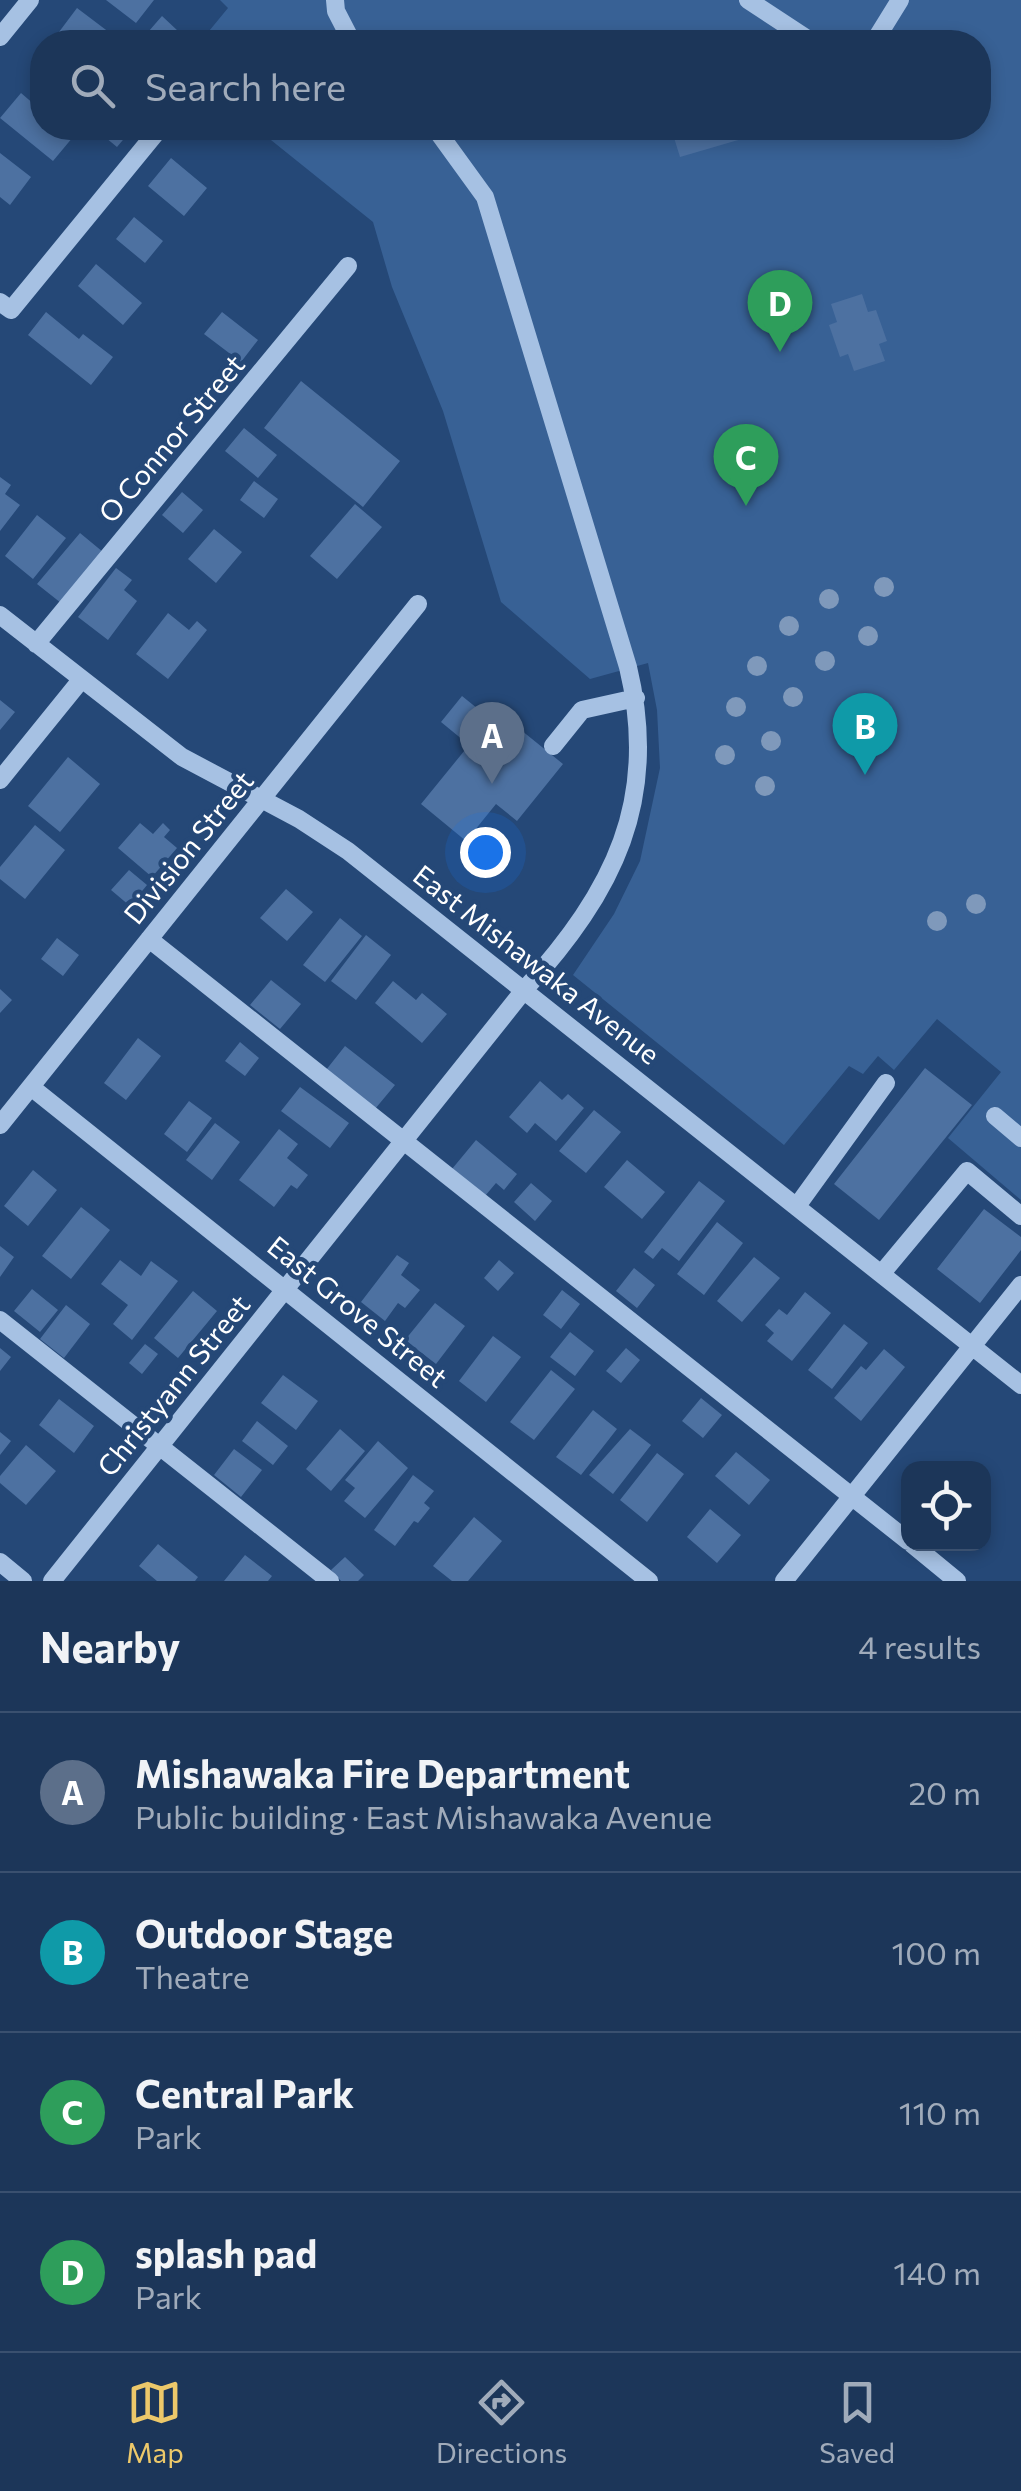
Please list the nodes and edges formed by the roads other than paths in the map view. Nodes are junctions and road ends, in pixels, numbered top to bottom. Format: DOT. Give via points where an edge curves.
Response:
graph roads {
  1 [pos="30,0"];
  2 [pos="334,0"];
  3 [pos="748,0"];
  4 [pos="900,0"];
  5 [pos="346,30"];
  6 [pos="794,30"];
  7 [pos="881,30"];
  8 [pos="0,38"];
  9 [pos="150,140"];
  10 [pos="444,140"];
  11 [pos="348,266"];
  12 [pos="0,302"];
  13 [pos="418,604"];
  14 [pos="0,615"];
  15 [pos="36,644"];
  16 [pos="81,680"];
  17 [pos="636,698"];
  18 [pos="553,746"];
  19 [pos="0,780"];
  20 [pos="262,800"];
  21 [pos="149,939"];
  22 [pos="525,989"];
  23 [pos="886,1083"];
  24 [pos="30,1087"];
  25 [pos="996,1116"];
  26 [pos="0,1125"];
  27 [pos="1021,1138"];
  28 [pos="403,1141"];
  29 [pos="797,1206"];
  30 [pos="1021,1216"];
  31 [pos="882,1274"];
  32 [pos="1021,1285"];
  33 [pos="286,1288"];
  34 [pos="0,1320"];
  35 [pos="972,1346"];
  36 [pos="1021,1384"];
  37 [pos="160,1446"];
  38 [pos="853,1496"];
  39 [pos="901,1535"];
  40 [pos="921,1551"];
  41 [pos="0,1562"];
  42 [pos="23,1581"];
  43 [pos="52,1581"];
  44 [pos="330,1581"];
  45 [pos="648,1581"];
  46 [pos="784,1581"];
  47 [pos="957,1581"];
  1 -- 8 [label="street"];
  2 -- 5 [label="street"];
  3 -- 6 [label="street"];
  4 -- 7 [label="street"];
  9 -- 12 [label="street" via="11,310"];
  10 -- 17 [label="street, Christyann Street" via="485,197"];
  11 -- 15 [label="street, O Connor Street"];
  13 -- 20 [label="street, Division Street"];
  14 -- 15 [label="street, East Mishawaka Avenue"];
  15 -- 16 [label="street, East Mishawaka Avenue"];
  16 -- 19 [label="street"];
  16 -- 20 [label="street, East Mishawaka Avenue" via="182,757"];
  17 -- 18 [label="street" via="582,710"];
  17 -- 22 [label="street, Christyann Street" via="637,784 626,833 605,884"];
  20 -- 21 [label="street, Division Street"];
  20 -- 22 [label="street, East Mishawaka Avenue" via="348,850"];
  21 -- 24 [label="street, Division Street"];
  21 -- 28 [label="street"];
  22 -- 28 [label="street, Christyann Street"];
  22 -- 29 [label="street, East Mishawaka Avenue"];
  23 -- 29 [label="street"];
  24 -- 26 [label="street, Division Street"];
  24 -- 33 [label="street, East Grove Street"];
  25 -- 27 [label="street"];
  28 -- 33 [label="street, Christyann Street"];
  28 -- 38 [label="street"];
  29 -- 31 [label="street, East Mishawaka Avenue"];
  30 -- 31 [label="street" via="967,1171"];
  31 -- 35 [label="street, East Mishawaka Avenue"];
  32 -- 35 [label="street"];
  33 -- 37 [label="street, Christyann Street"];
  33 -- 45 [label="street, East Grove Street"];
  34 -- 37 [label="street"];
  35 -- 36 [label="street, East Mishawaka Avenue"];
  35 -- 38 [label="street"];
  37 -- 43 [label="street, Christyann Street"];
  37 -- 44 [label="street"];
  38 -- 39 [label="street"];
  38 -- 46 [label="street"];
  40 -- 47 [label="street"];
  41 -- 42 [label="street"];
}
